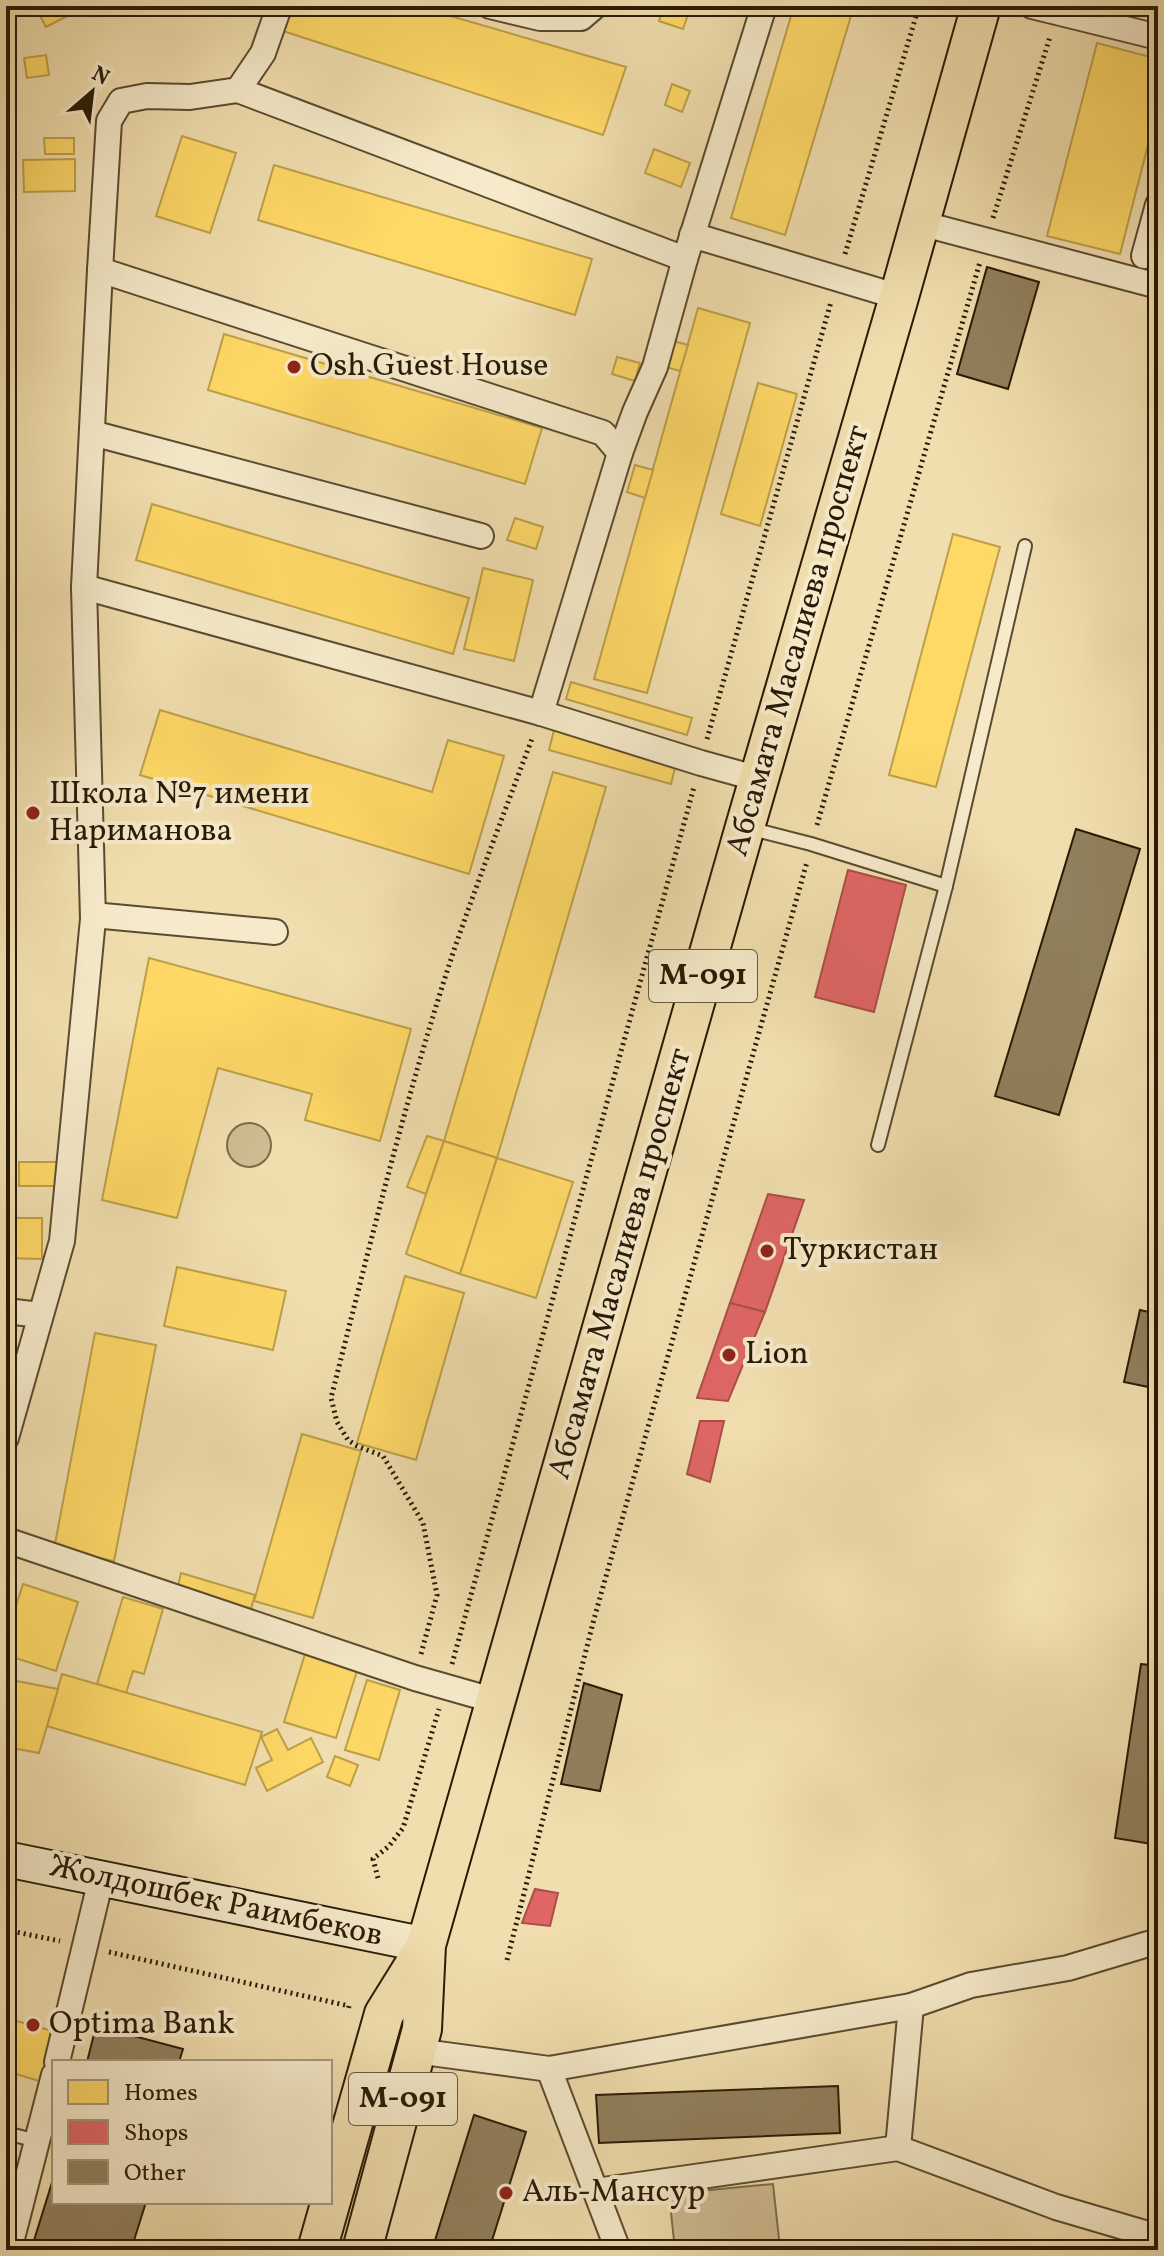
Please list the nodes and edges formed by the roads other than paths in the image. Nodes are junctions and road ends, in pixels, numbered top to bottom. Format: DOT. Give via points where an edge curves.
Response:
graph roads {
  1 [pos="277,6"];
  2 [pos="490,6"];
  3 [pos="595,6"];
  4 [pos="764,6"];
  5 [pos="981,6"];
  6 [pos="1032,6"];
  7 [pos="1158,37"];
  8 [pos="238,90"];
  9 [pos="1158,205"];
  10 [pos="920,223"];
  11 [pos="692,235"];
  12 [pos="1144,256"];
  13 [pos="685,259"];
  14 [pos="100,270"];
  15 [pos="1158,286"];
  16 [pos="899,297"];
  17 [pos="92,433"];
  18 [pos="620,453"];
  19 [pos="481,536"];
  20 [pos="1025,546"];
  21 [pos="84,587"];
  22 [pos="541,713"];
  23 [pos="759,779"];
  24 [pos="745,827"];
  25 [pos="946,886"];
  26 [pos="93,915"];
  27 [pos="275,932"];
  28 [pos="878,1145"];
  29 [pos="6,1311"];
  30 [pos="40,1315"];
  31 [pos="6,1438"];
  32 [pos="6,1540"];
  33 [pos="496,1701"];
  34 [pos="6,1859"];
  35 [pos="101,1879"];
  36 [pos="1158,1943"];
  37 [pos="426,1945"];
  38 [pos="911,2006"];
  39 [pos="416,2051"];
  40 [pos="58,2060"];
  41 [pos="549,2069"];
  42 [pos="52,2083"];
  43 [pos="6,2133"];
  44 [pos="37,2141"];
  45 [pos="898,2148"];
  46 [pos="596,2191"];
  47 [pos="332,2197"];
  48 [pos="330,2204"];
  49 [pos="1158,2237"];
  50 [pos="9,2250"];
  51 [pos="317,2250"];
  52 [pos="362,2250"];
  53 [pos="618,2250"];
  1 -- 8 [label="street" via="263,53"];
  2 -- 3 [label="street" via="540,18 581,18"];
  4 -- 11 [label="street"];
  5 -- 10 [label="main road, Абсамата Масалиева проспект / М-091"];
  6 -- 7 [label="street"];
  8 -- 13 [label="street"];
  8 -- 14 [label="street" via="121,101 109,121"];
  9 -- 12 [label="street"];
  10 -- 15 [label="street"];
  10 -- 16 [label="main road, Абсамата Масалиева проспект / М-091"];
  11 -- 13 [label="street"];
  11 -- 16 [label="street"];
  13 -- 18 [label="street" via="655,367"];
  14 -- 17 [label="street"];
  14 -- 18 [label="street" via="603,433"];
  16 -- 23 [label="main road, Абсамата Масалиева проспект / М-091"];
  17 -- 19 [label="street"];
  17 -- 21 [label="street"];
  18 -- 22 [label="street"];
  20 -- 25 [label="lane"];
  21 -- 22 [label="street"];
  21 -- 26 [label="street"];
  22 -- 23 [label="street"];
  23 -- 24 [label="main road, Абсамата Масалиева проспект / М-091"];
  24 -- 25 [label="lane"];
  24 -- 33 [label="main road, Абсамата Масалиева проспект / М-091"];
  25 -- 28 [label="lane"];
  26 -- 27 [label="street"];
  26 -- 30 [label="street" via="62,1241"];
  29 -- 30 [label="street"];
  30 -- 31 [label="street"];
  32 -- 33 [label="street"];
  33 -- 37 [label="main road, Абсамата Масалиева проспект / М-091"];
  34 -- 35 [label="main road, Жолдошбек Раимбеков"];
  35 -- 37 [label="main road, Жолдошбек Раимбеков"];
  35 -- 40 [label="street"];
  36 -- 38 [label="street" via="1068,1968 971,1985"];
  37 -- 39 [label="main road, Абсамата Масалиева проспект / М-091"];
  37 -- 47 [label="main road, М-091" via="384,2014"];
  38 -- 41 [label="street"];
  38 -- 45 [label="street"];
  39 -- 41 [label="street"];
  39 -- 52 [label="main road, Абсамата Масалиева проспект / М-091"];
  41 -- 46 [label="street"];
  42 -- 44 [label="street"];
  43 -- 44 [label="lane"];
  44 -- 50 [label="street"];
  45 -- 46 [label="street"];
  45 -- 49 [label="street" via="1056,2207"];
  46 -- 53 [label="street"];
  48 -- 51 [label="main road, М-091"];
}
